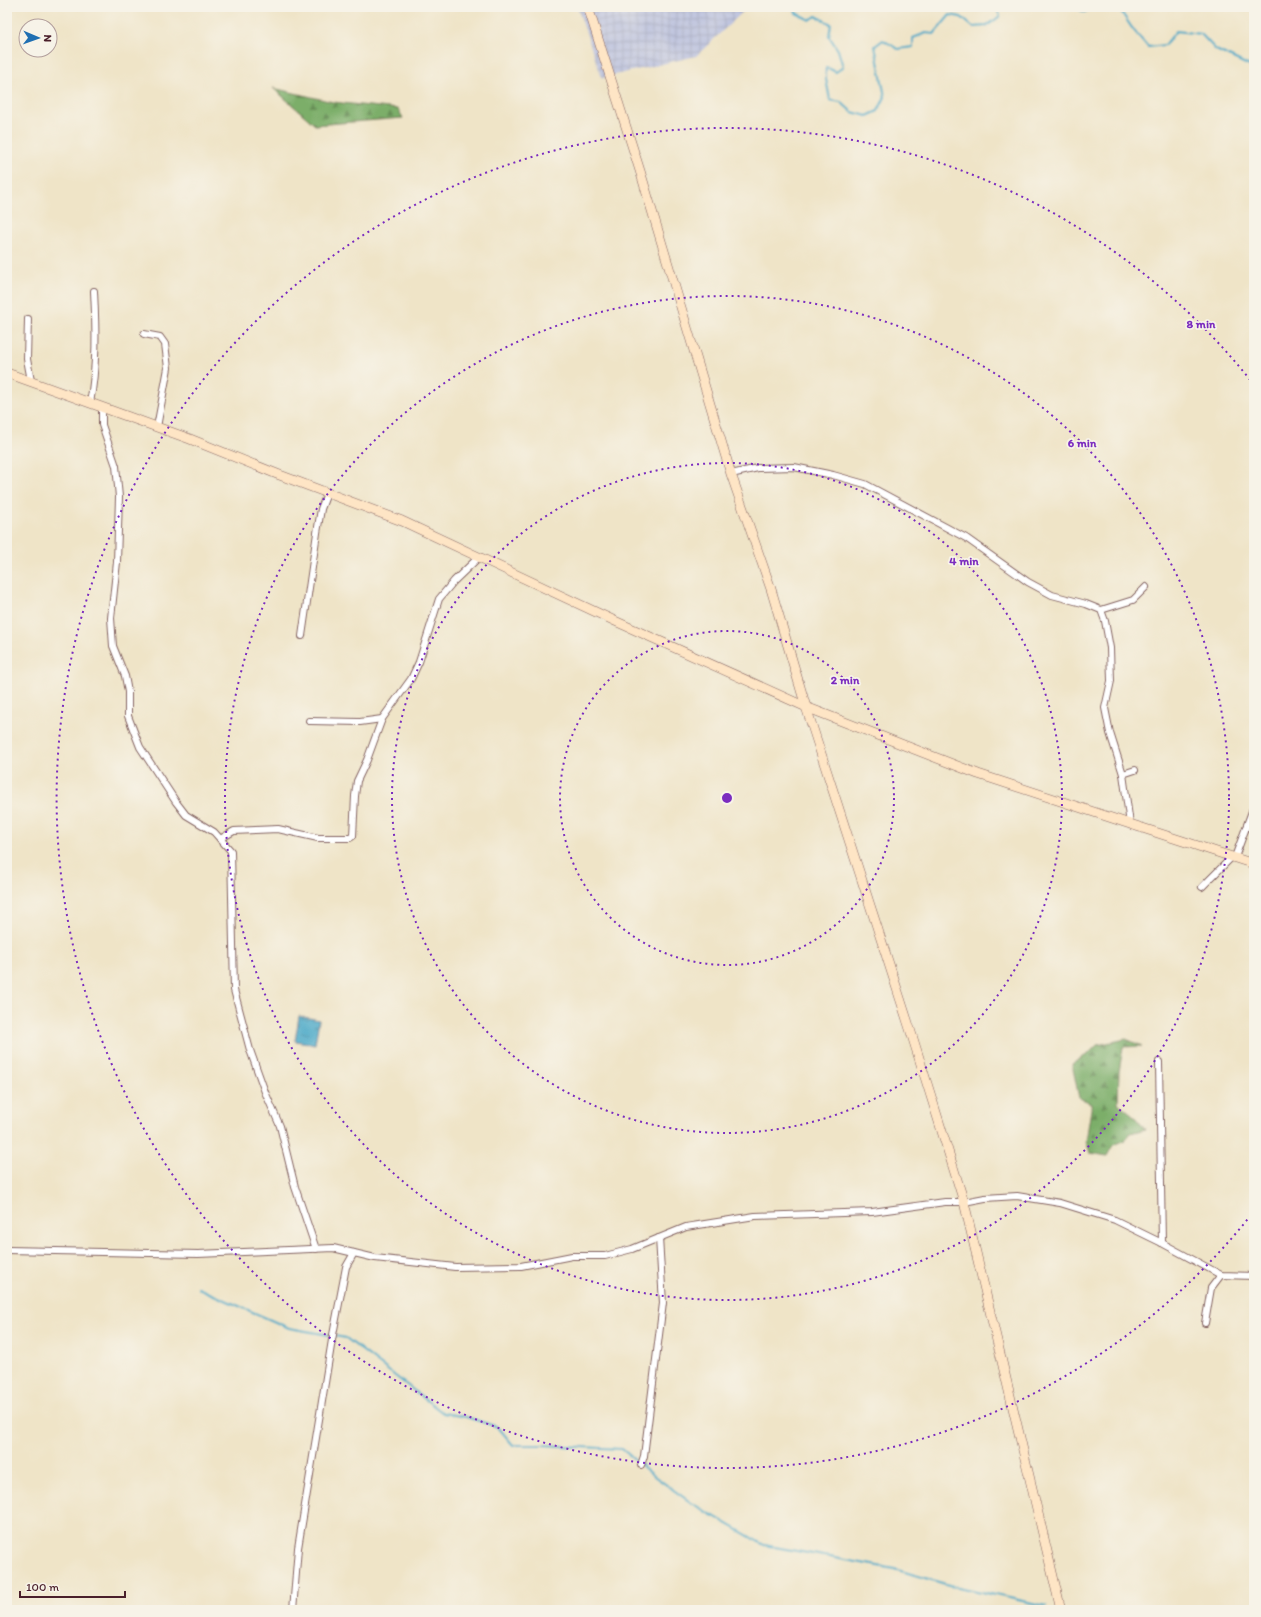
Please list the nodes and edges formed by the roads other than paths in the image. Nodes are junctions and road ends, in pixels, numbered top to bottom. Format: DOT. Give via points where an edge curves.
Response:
graph roads {
  1 [pos="588,7"];
  2 [pos="94,291"];
  3 [pos="28,319"];
  4 [pos="144,334"];
  5 [pos="7,373"];
  6 [pos="31,381"];
  7 [pos="90,402"];
  8 [pos="102,408"];
  9 [pos="157,427"];
  10 [pos="731,474"];
  11 [pos="327,493"];
  12 [pos="478,557"];
  13 [pos="1146,587"];
  14 [pos="1101,610"];
  15 [pos="302,636"];
  16 [pos="806,707"];
  17 [pos="382,719"];
  18 [pos="309,721"];
  19 [pos="1135,770"];
  20 [pos="1123,774"];
  21 [pos="1254,806"];
  22 [pos="1130,824"];
  23 [pos="220,839"];
  24 [pos="1234,856"];
  25 [pos="1254,864"];
  26 [pos="1202,887"];
  27 [pos="1159,1062"];
  28 [pos="964,1202"];
  29 [pos="659,1238"];
  30 [pos="1162,1243"];
  31 [pos="316,1249"];
  32 [pos="7,1250"];
  33 [pos="354,1252"];
  34 [pos="1221,1275"];
  35 [pos="1254,1276"];
  36 [pos="1205,1323"];
  37 [pos="641,1465"];
  38 [pos="293,1610"];
  39 [pos="1061,1610"];
  1 -- 10 [label="street"];
  2 -- 7 [label="street" via="96,342"];
  3 -- 6 [label="street"];
  4 -- 9 [label="street" via="160,337 166,344 168,368"];
  5 -- 6 [label="street"];
  6 -- 7 [label="street"];
  7 -- 8 [label="street"];
  8 -- 9 [label="street"];
  8 -- 23 [label="street" via="102,425 116,466 119,497 112,618 113,646 125,676 128,716 140,747 176,802 186,815 214,832"];
  9 -- 11 [label="street"];
  10 -- 14 [label="street" via="758,468 794,467 864,484 966,538 1028,582 1052,595"];
  10 -- 16 [label="street"];
  11 -- 12 [label="street" via="402,521"];
  11 -- 15 [label="street" via="321,509"];
  12 -- 16 [label="street"];
  12 -- 17 [label="street" via="439,599 411,679"];
  13 -- 14 [label="street" via="1133,600"];
  14 -- 20 [label="street" via="1110,648 1111,681 1105,708"];
  16 -- 22 [label="street" via="978,774"];
  16 -- 28 [label="street"];
  17 -- 18 [label="street" via="360,722"];
  17 -- 23 [label="street" via="357,781 354,796 354,836 318,838 278,829 234,831"];
  19 -- 20 [label="street"];
  20 -- 22 [label="street"];
  21 -- 24 [label="street"];
  22 -- 24 [label="street"];
  23 -- 31 [label="street" via="231,851 234,990 250,1050 280,1126 295,1187"];
  24 -- 25 [label="street"];
  24 -- 26 [label="street"];
  27 -- 30 [label="street"];
  28 -- 29 [label="street" via="945,1202 872,1212 754,1216 686,1227"];
  28 -- 30 [label="street" via="1016,1196 1060,1203 1115,1220"];
  28 -- 39 [label="street"];
  29 -- 33 [label="street" via="605,1256 572,1256 521,1266 454,1267 375,1258"];
  29 -- 37 [label="street" via="663,1303"];
  30 -- 34 [label="street"];
  31 -- 32 [label="street" via="198,1254"];
  31 -- 33 [label="street" via="333,1248"];
  33 -- 38 [label="street" via="346,1267 333,1332 298,1548"];
  34 -- 35 [label="street"];
  34 -- 36 [label="street" via="1211,1288"];
}
